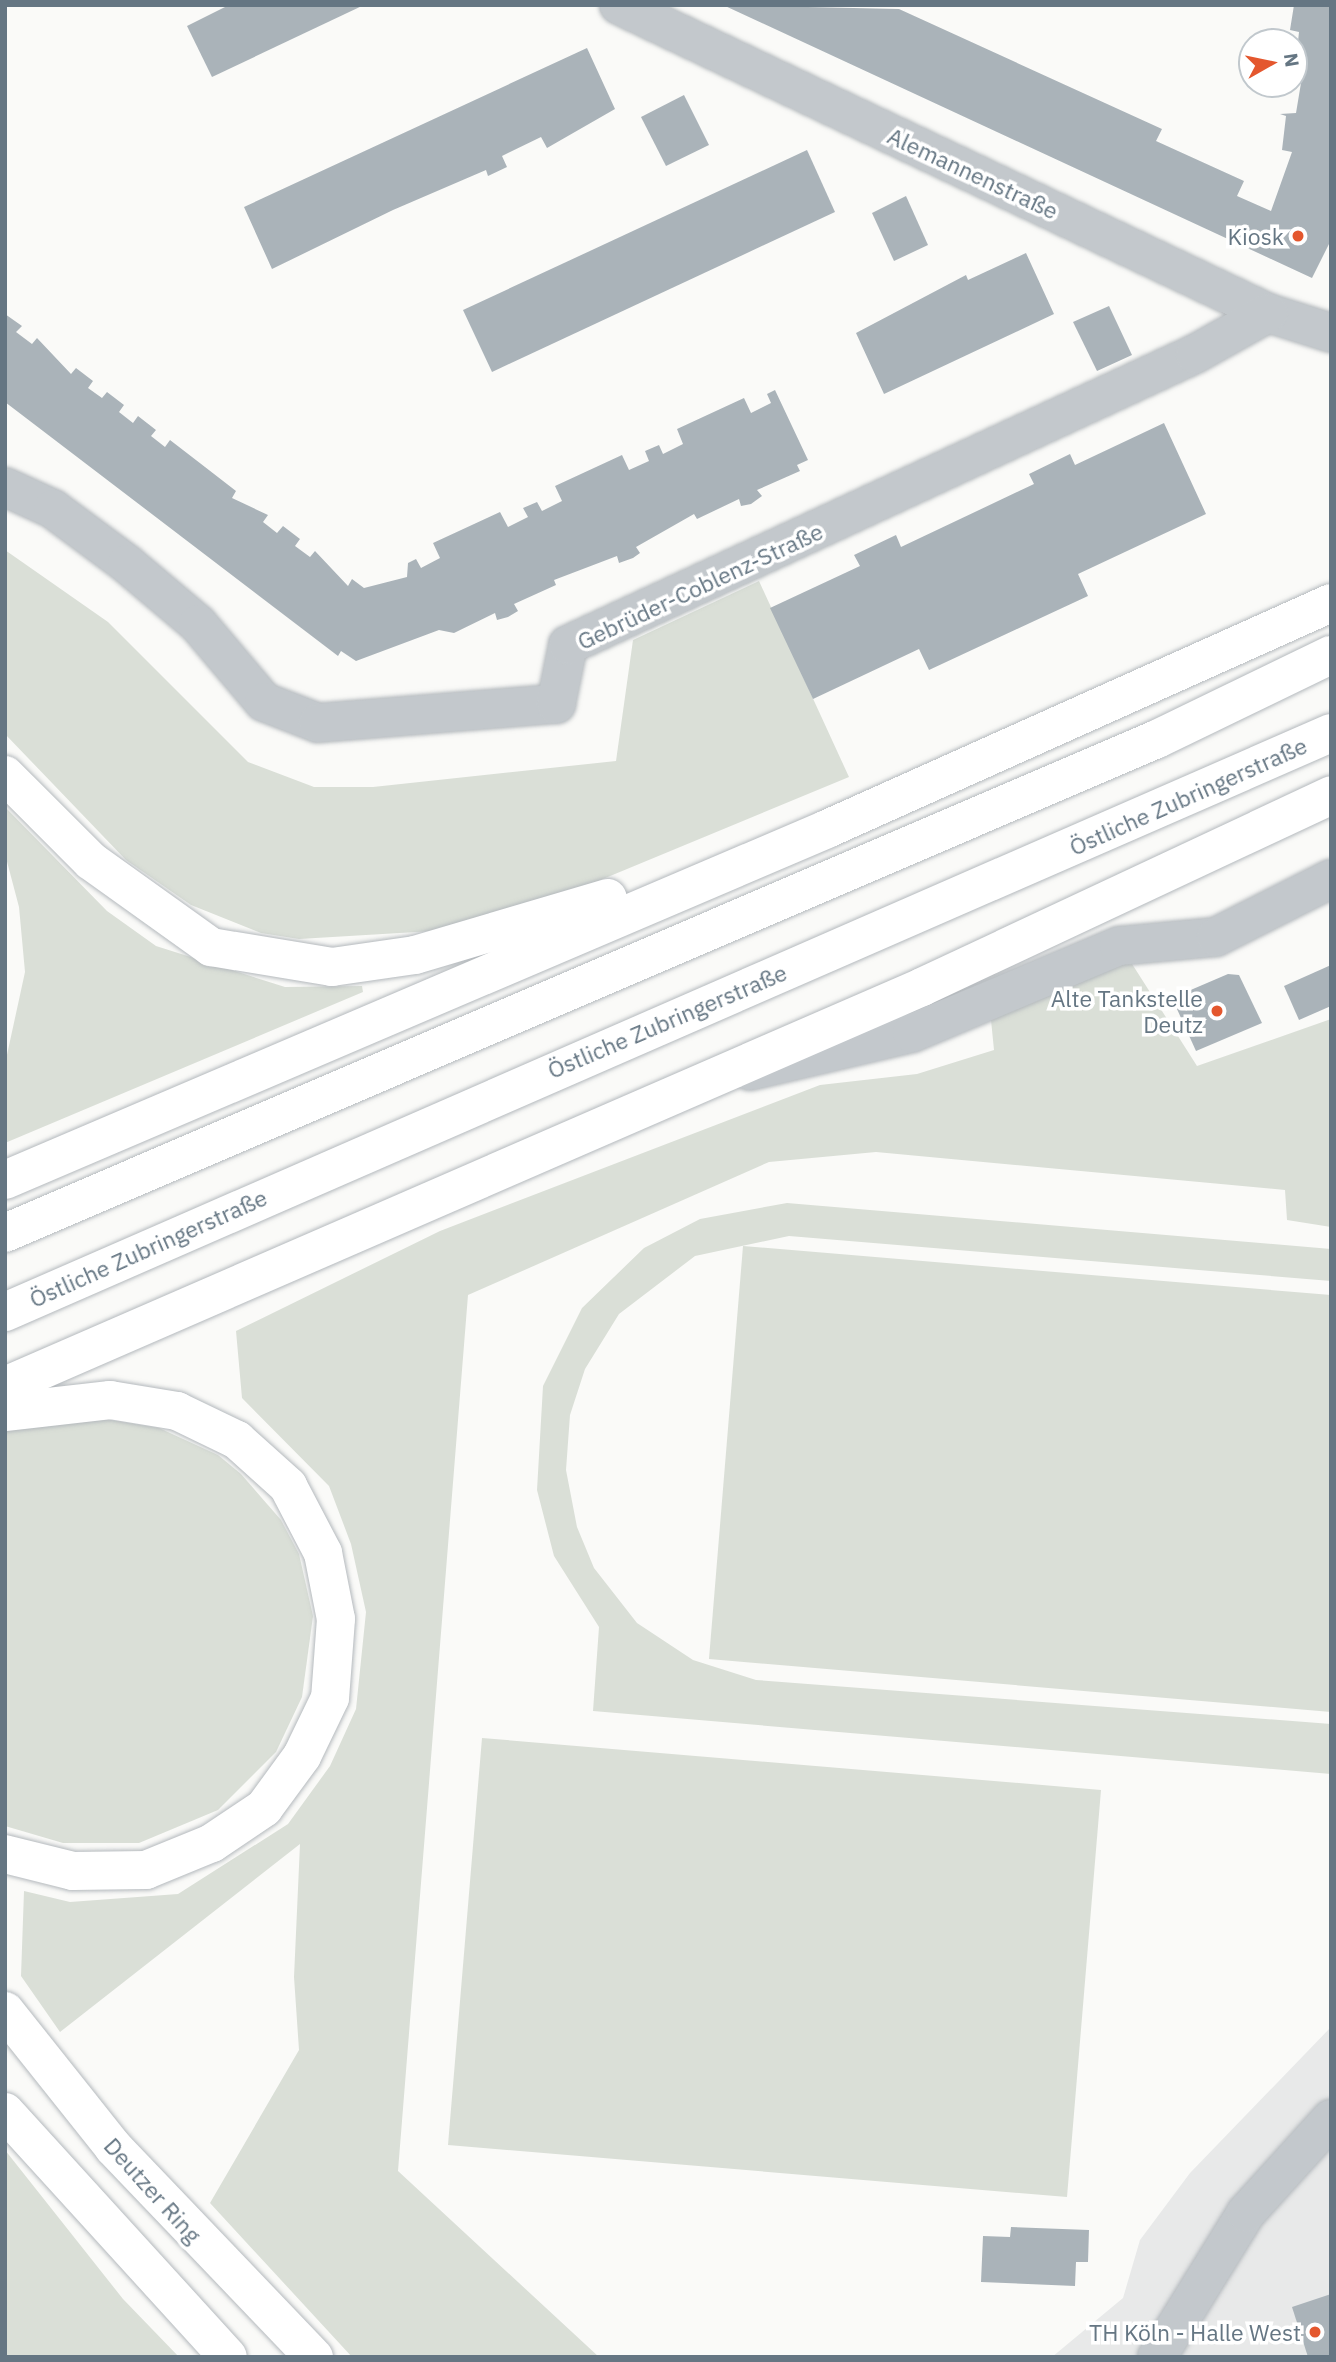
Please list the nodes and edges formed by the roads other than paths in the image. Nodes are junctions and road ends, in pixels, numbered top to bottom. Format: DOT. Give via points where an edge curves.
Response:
graph roads {
  1 [pos="619,5"];
  2 [pos="1268,313"];
  3 [pos="1331,333"];
  4 [pos="5,487"];
  5 [pos="1331,603"];
  6 [pos="1331,655"];
  7 [pos="1331,733"];
  8 [pos="5,775"];
  9 [pos="1331,795"];
  10 [pos="827,829"];
  11 [pos="1331,879"];
  12 [pos="701,1081"];
  13 [pos="5,1181"];
  14 [pos="5,1233"];
  15 [pos="5,1312"];
  16 [pos="5,1386"];
  17 [pos="5,1412"];
  18 [pos="5,1854"];
  19 [pos="15,2023"];
  20 [pos="5,2112"];
  21 [pos="1331,2119"];
  22 [pos="228,2357"];
  23 [pos="314,2357"];
  24 [pos="1157,2357"];
  1 -- 2 [label="street, Alemannenstraße"];
  2 -- 3 [label="street, Alemannenstraße"];
  2 -- 4 [label="street, Gebrüder-Coblenz-Straße" via="1195,354 568,645 556,704 318,723 264,702 198,624 127,564 53,509"];
  5 -- 10 [label="highway"];
  6 -- 14 [label="highway" via="1157,739"];
  7 -- 15 [label="highway, Östliche Zubringerstraße"];
  8 -- 10 [label="highway" via="91,861 211,947 332,967 463,942"];
  9 -- 12 [label="highway" via="922,987"];
  10 -- 13 [label="highway"];
  11 -- 12 [label="street" via="1216,937 1119,946 912,1033"];
  12 -- 16 [label="highway"];
  17 -- 18 [label="highway" via="110,1400 177,1411 237,1440 288,1486 323,1553 336,1619 330,1698 302,1756 264,1808 212,1843 146,1870 73,1871"];
  19 -- 23 [label="highway, Deutzer Ring" via="91,2119 268,2316"];
  20 -- 22 [label="highway"];
  21 -- 24 [label="street" via="1246,2213"];
}
